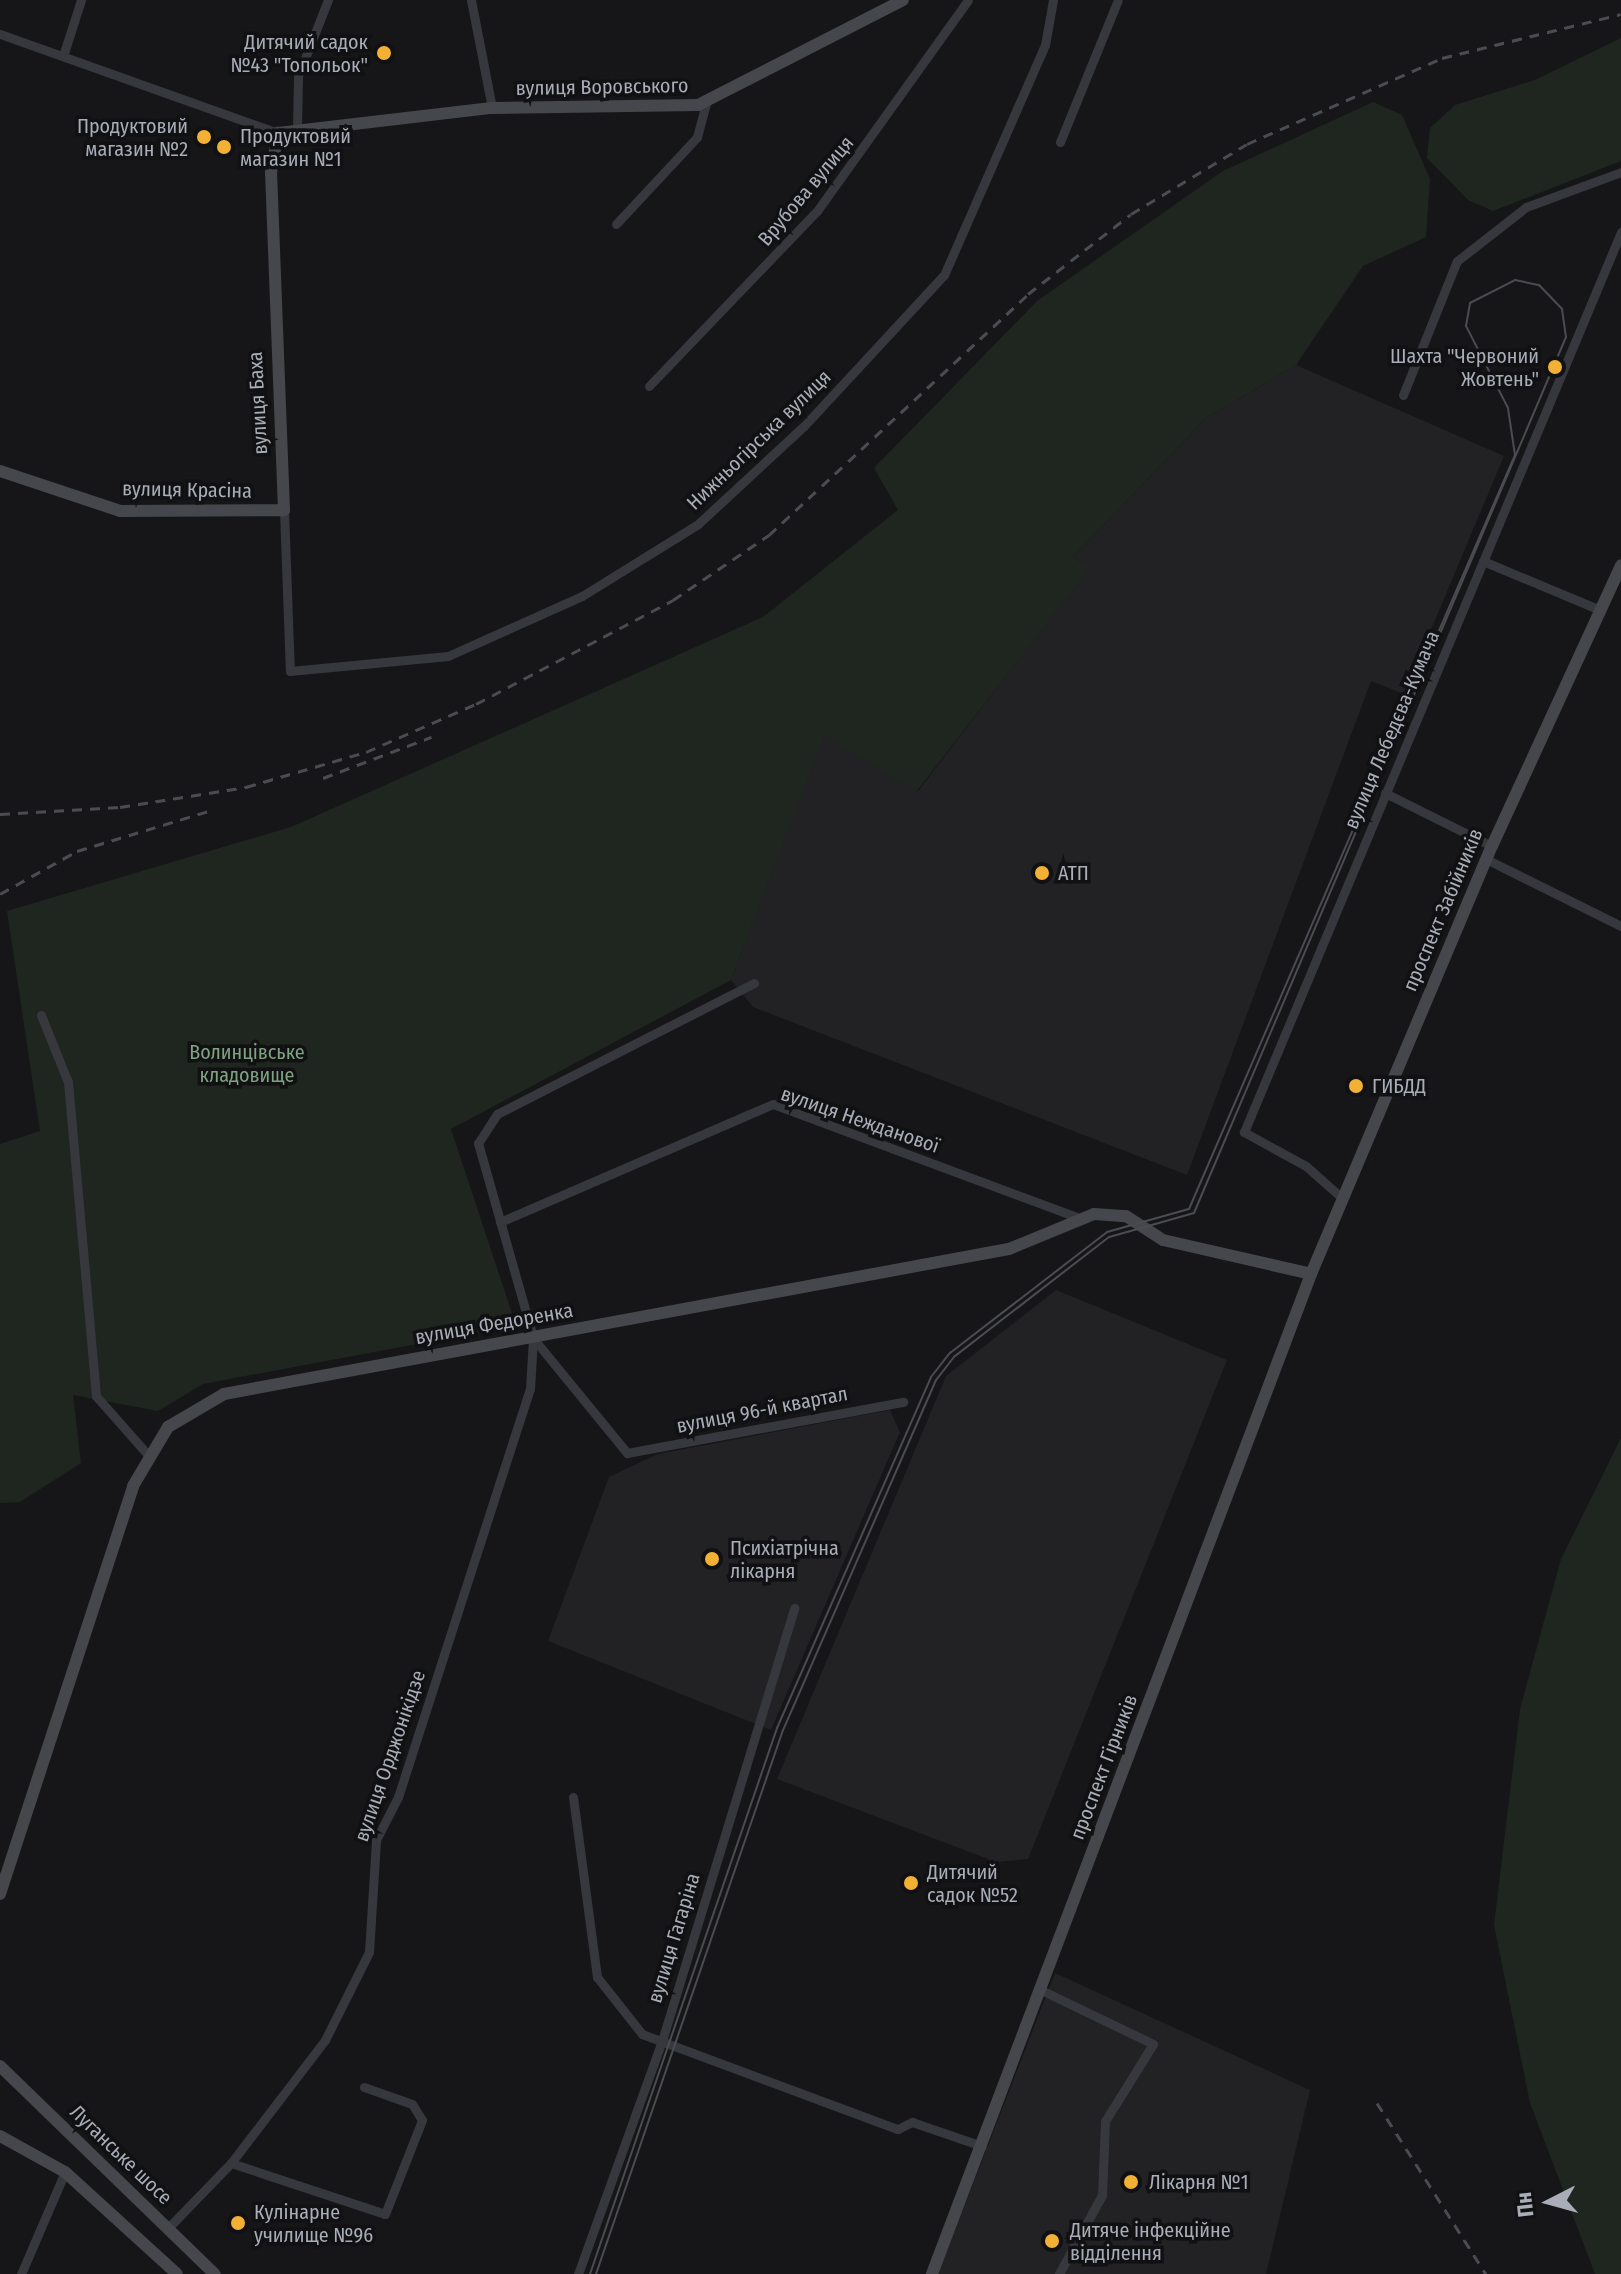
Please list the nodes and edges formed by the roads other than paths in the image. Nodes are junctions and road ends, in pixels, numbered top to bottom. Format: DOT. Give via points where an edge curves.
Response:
graph roads {
  1 [pos="81,0"];
  2 [pos="328,0"];
  3 [pos="471,0"];
  4 [pos="903,0"];
  5 [pos="968,0"];
  6 [pos="1053,0"];
  7 [pos="1118,0"];
  8 [pos="0,34"];
  9 [pos="63,56"];
  10 [pos="706,103"];
  11 [pos="492,108"];
  12 [pos="297,129"];
  13 [pos="278,133"];
  14 [pos="1060,142"];
  15 [pos="1621,172"];
  16 [pos="616,224"];
  17 [pos="1621,232"];
  18 [pos="649,386"];
  19 [pos="1403,395"];
  20 [pos="0,471"];
  21 [pos="284,510"];
  22 [pos="1483,561"];
  23 [pos="1621,565"];
  24 [pos="1600,610"];
  25 [pos="290,671"];
  26 [pos="1385,793"];
  27 [pos="1492,846"];
  28 [pos="1486,859"];
  29 [pos="1621,926"];
  30 [pos="754,983"];
  31 [pos="41,1015"];
  32 [pos="1342,1198"];
  33 [pos="1079,1218"];
  34 [pos="500,1222"];
  35 [pos="1311,1274"];
  36 [pos="533,1338"];
  37 [pos="903,1402"];
  38 [pos="150,1457"];
  39 [pos="794,1608"];
  40 [pos="573,1797"];
  41 [pos="0,1894"];
  42 [pos="1041,1990"];
  43 [pos="661,2044"];
  44 [pos="0,2066"];
  45 [pos="364,2087"];
  46 [pos="0,2136"];
  47 [pos="982,2146"];
  48 [pos="231,2163"];
  49 [pos="65,2172"];
  50 [pos="168,2228"];
  51 [pos="21,2274"];
  52 [pos="177,2274"];
  53 [pos="215,2274"];
  54 [pos="578,2274"];
  55 [pos="932,2274"];
  56 [pos="1059,2274"];
  1 -- 9 [label="street"];
  2 -- 12 [label="street" via="298,76"];
  3 -- 11 [label="street"];
  4 -- 10 [label="street, вулиця Воровського"];
  5 -- 18 [label="street, Врубова вулиця" via="817,211"];
  6 -- 25 [label="street, Нижньогірська вулиця" via="1045,45 944,275 746,482 698,524 582,596 448,656 388,667"];
  7 -- 14 [label="street"];
  8 -- 9 [label="street"];
  9 -- 13 [label="street"];
  10 -- 11 [label="street, вулиця Воровського"];
  10 -- 16 [label="street" via="697,137"];
  11 -- 12 [label="street, вулиця Воровського"];
  12 -- 13 [label="street, вулиця Воровського"];
  13 -- 21 [label="street, вулиця Баха" via="271,173"];
  15 -- 19 [label="street" via="1526,207 1457,261"];
  17 -- 22 [label="street, вулиця Лебедєва-Кумача"];
  20 -- 21 [label="street, вулиця Красіна" via="120,511"];
  21 -- 25 [label="street, вулиця Баха"];
  22 -- 24 [label="street"];
  22 -- 26 [label="street, вулиця Лебедєва-Кумача"];
  23 -- 24 [label="street, проспект Забійників"];
  24 -- 27 [label="street, проспект Забійників"];
  26 -- 27 [label="street"];
  26 -- 32 [label="street, вулиця Лебедєва-Кумача" via="1244,1132 1306,1166"];
  27 -- 28 [label="street, проспект Забійників"];
  28 -- 29 [label="street"];
  28 -- 32 [label="street, проспект Забійників"];
  30 -- 34 [label="street" via="497,1114 478,1143"];
  31 -- 38 [label="street" via="68,1082 96,1396"];
  32 -- 35 [label="street, проспект Забійників"];
  33 -- 34 [label="street, вулиця Нежданової" via="773,1104"];
  33 -- 35 [label="street, вулиця Федоренка" via="1126,1216 1163,1240"];
  33 -- 36 [label="street, вулиця Федоренка" via="1009,1249"];
  34 -- 36 [label="street"];
  35 -- 42 [label="street, проспект Гірників"];
  36 -- 37 [label="street, вулиця 96-й квартал" via="627,1453"];
  36 -- 38 [label="street, вулиця Федоренка" via="224,1394 168,1427"];
  36 -- 48 [label="street, вулиця Орджонікідзе" via="530,1389 398,1797 376,1840 369,1952 325,2040"];
  38 -- 41 [label="street, вулиця Федоренка" via="133,1486"];
  39 -- 43 [label="street, вулиця Гагаріна"];
  40 -- 43 [label="street" via="597,1977 617,2011"];
  42 -- 47 [label="street, проспект Гірників"];
  42 -- 56 [label="street" via="1153,2044 1105,2121 1102,2195"];
  43 -- 47 [label="street" via="898,2129 912,2122"];
  43 -- 54 [label="street, вулиця Гагаріна"];
  44 -- 50 [label="street, Луганське шосе"];
  45 -- 48 [label="street" via="412,2104 422,2120 385,2214"];
  46 -- 49 [label="street"];
  47 -- 55 [label="street, проспект Гірників"];
  48 -- 50 [label="street, вулиця Орджонікідзе"];
  49 -- 51 [label="street"];
  49 -- 52 [label="street"];
  50 -- 53 [label="street, Луганське шосе"];
}
